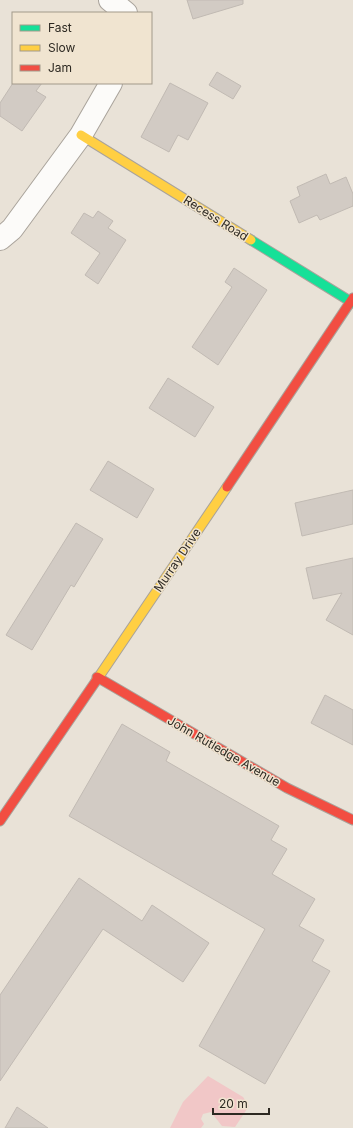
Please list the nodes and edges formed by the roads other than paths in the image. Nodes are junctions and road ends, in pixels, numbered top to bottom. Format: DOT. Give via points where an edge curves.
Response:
graph roads {
  1 [pos="110,0"];
  2 [pos="125,12"];
  3 [pos="110,84"];
  4 [pos="81,135"];
  5 [pos="0,239"];
  6 [pos="352,301"];
  7 [pos="97,677"];
  8 [pos="353,820"];
  9 [pos="0,821"];
  1 -- 2 [label="street"];
  3 -- 4 [label="street"];
  4 -- 5 [label="street" via="12,229"];
  4 -- 6 [label="street, Recess Road"];
  6 -- 7 [label="street, Murray Drive"];
  7 -- 8 [label="street, John Rutledge Avenue" via="287,788"];
  7 -- 9 [label="street, Murray Drive"];
}
